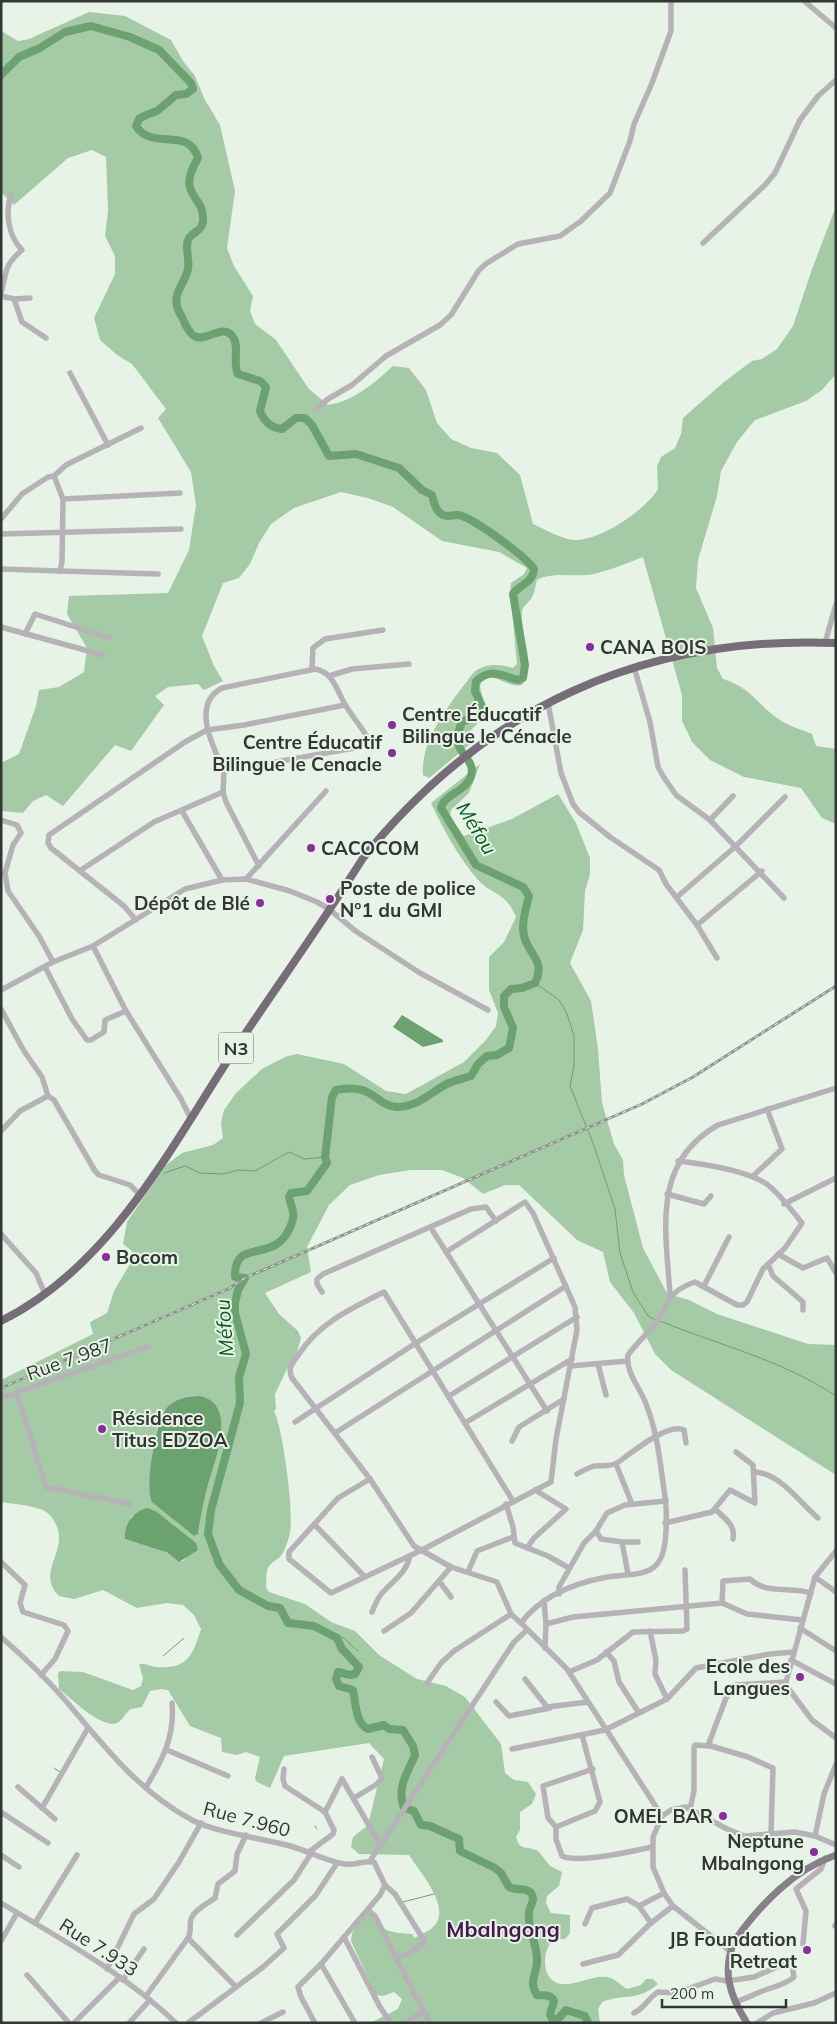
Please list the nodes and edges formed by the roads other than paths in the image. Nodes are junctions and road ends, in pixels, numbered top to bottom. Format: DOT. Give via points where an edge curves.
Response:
graph roads {
  1 [pos="672,1"];
  2 [pos="804,1"];
  3 [pos="836,28"];
  4 [pos="836,80"];
  5 [pos="11,195"];
  6 [pos="704,243"];
  7 [pos="1,295"];
  8 [pos="30,298"];
  9 [pos="14,299"];
  10 [pos="46,338"];
  11 [pos="70,373"];
  12 [pos="318,408"];
  13 [pos="140,428"];
  14 [pos="108,445"];
  15 [pos="54,476"];
  16 [pos="180,493"];
  17 [pos="62,499"];
  18 [pos="1,519"];
  19 [pos="181,529"];
  20 [pos="61,532"];
  21 [pos="1,534"];
  22 [pos="1,569"];
  23 [pos="60,571"];
  24 [pos="158,574"];
  25 [pos="836,604"];
  26 [pos="1,627"];
  27 [pos="383,630"];
  28 [pos="25,634"];
  29 [pos="110,638"];
  30 [pos="825,642"];
  31 [pos="836,643"];
  32 [pos="103,655"];
  33 [pos="409,664"];
  34 [pos="634,668"];
  35 [pos="312,669"];
  36 [pos="329,676"];
  37 [pos="548,703"];
  38 [pos="345,704"];
  39 [pos="207,730"];
  40 [pos="224,771"];
  41 [pos="326,791"];
  42 [pos="223,792"];
  43 [pos="733,796"];
  44 [pos="785,796"];
  45 [pos="182,811"];
  46 [pos="1,820"];
  47 [pos="710,820"];
  48 [pos="736,846"];
  49 [pos="259,866"];
  50 [pos="82,870"];
  51 [pos="762,871"];
  52 [pos="246,879"];
  53 [pos="222,880"];
  54 [pos="677,897"];
  55 [pos="784,898"];
  56 [pos="329,909"];
  57 [pos="136,920"];
  58 [pos="697,925"];
  59 [pos="93,946"];
  60 [pos="716,958"];
  61 [pos="53,962"];
  62 [pos="45,967"];
  63 [pos="1,990"];
  64 [pos="1,1010"];
  65 [pos="488,1010"];
  66 [pos="126,1011"];
  67 [pos="836,1088"];
  68 [pos="48,1096"];
  69 [pos="767,1109"];
  70 [pos="190,1117"];
  71 [pos="1,1131"];
  72 [pos="678,1161"];
  73 [pos="753,1176"];
  74 [pos="836,1178"];
  75 [pos="667,1194"];
  76 [pos="140,1195"];
  77 [pos="711,1196"];
  78 [pos="784,1204"];
  79 [pos="496,1221"];
  80 [pos="431,1228"];
  81 [pos="1,1234"];
  82 [pos="729,1237"];
  83 [pos="446,1252"];
  84 [pos="778,1254"];
  85 [pos="554,1258"];
  86 [pos="768,1264"];
  87 [pos="836,1273"];
  88 [pos="566,1286"];
  89 [pos="704,1286"];
  90 [pos="322,1292"];
  91 [pos="45,1294"];
  92 [pos="670,1295"];
  93 [pos="478,1304"];
  94 [pos="803,1310"];
  95 [pos="577,1318"];
  96 [pos="1,1321"];
  97 [pos="496,1331"];
  98 [pos="416,1343"];
  99 [pos="147,1347"];
  100 [pos="513,1358"];
  101 [pos="572,1359"];
  102 [pos="627,1361"];
  103 [pos="598,1364"];
  104 [pos="570,1366"];
  105 [pos="432,1370"];
  106 [pos="529,1383"];
  107 [pos="17,1394"];
  108 [pos="606,1395"];
  109 [pos="449,1396"];
  110 [pos="1,1398"];
  111 [pos="564,1400"];
  112 [pos="315,1408"];
  113 [pos="547,1410"];
  114 [pos="295,1422"];
  115 [pos="465,1423"];
  116 [pos="335,1432"];
  117 [pos="656,1436"];
  118 [pos="512,1441"];
  119 [pos="686,1443"];
  120 [pos="736,1452"];
  121 [pos="616,1464"];
  122 [pos="754,1472"];
  123 [pos="577,1474"];
  124 [pos="370,1479"];
  125 [pos="535,1490"];
  126 [pos="666,1500"];
  127 [pos="513,1501"];
  128 [pos="130,1504"];
  129 [pos="506,1504"];
  130 [pos="632,1504"];
  131 [pos="715,1509"];
  132 [pos="818,1518"];
  133 [pos="665,1522"];
  134 [pos="315,1525"];
  135 [pos="596,1531"];
  136 [pos="514,1536"];
  137 [pos="733,1539"];
  138 [pos="622,1542"];
  139 [pos="638,1542"];
  140 [pos="527,1548"];
  141 [pos="422,1550"];
  142 [pos="836,1551"];
  143 [pos="410,1556"];
  144 [pos="1,1562"];
  145 [pos="451,1566"];
  146 [pos="569,1568"];
  147 [pos="685,1570"];
  148 [pos="468,1572"];
  149 [pos="628,1574"];
  150 [pos="365,1577"];
  151 [pos="815,1577"];
  152 [pos="439,1581"];
  153 [pos="836,1592"];
  154 [pos="810,1593"];
  155 [pos="559,1594"];
  156 [pos="451,1597"];
  157 [pos="544,1601"];
  158 [pos="722,1602"];
  159 [pos="686,1606"];
  160 [pos="372,1612"];
  161 [pos="511,1614"];
  162 [pos="802,1620"];
  163 [pos="521,1623"];
  164 [pos="546,1624"];
  165 [pos="800,1628"];
  166 [pos="527,1630"];
  167 [pos="384,1631"];
  168 [pos="650,1631"];
  169 [pos="1,1637"];
  170 [pos="545,1648"];
  171 [pos="836,1651"];
  172 [pos="606,1652"];
  173 [pos="794,1652"];
  174 [pos="791,1660"];
  175 [pos="570,1672"];
  176 [pos="41,1675"];
  177 [pos="526,1679"];
  178 [pos="786,1682"];
  179 [pos="427,1683"];
  180 [pos="836,1684"];
  181 [pos="667,1699"];
  182 [pos="496,1702"];
  183 [pos="588,1702"];
  184 [pos="172,1703"];
  185 [pos="552,1707"];
  186 [pos="639,1713"];
  187 [pos="88,1728"];
  188 [pos="605,1730"];
  189 [pos="582,1735"];
  190 [pos="836,1738"];
  191 [pos="711,1746"];
  192 [pos="512,1749"];
  193 [pos="167,1750"];
  194 [pos="372,1757"];
  195 [pos="836,1764"];
  196 [pos="284,1769"];
  197 [pos="593,1769"];
  198 [pos="228,1776"];
  199 [pos="18,1786"];
  200 [pos="146,1787"];
  201 [pos="354,1798"];
  202 [pos="42,1808"];
  203 [pos="690,1809"];
  204 [pos="1,1812"];
  205 [pos="325,1812"];
  206 [pos="662,1816"];
  207 [pos="55,1819"];
  208 [pos="201,1824"];
  209 [pos="556,1827"];
  210 [pos="771,1833"];
  211 [pos="246,1835"];
  212 [pos="815,1836"];
  213 [pos="48,1843"];
  214 [pos="836,1844"];
  215 [pos="381,1846"];
  216 [pos="652,1847"];
  217 [pos="310,1852"];
  218 [pos="836,1854"];
  219 [pos="1,1855"];
  220 [pos="77,1855"];
  221 [pos="826,1858"];
  222 [pos="370,1861"];
  223 [pos="337,1863"];
  224 [pos="19,1867"];
  225 [pos="385,1885"];
  226 [pos="664,1893"];
  227 [pos="1,1903"];
  228 [pos="640,1906"];
  229 [pos="672,1906"];
  230 [pos="368,1910"];
  231 [pos="17,1913"];
  232 [pos="35,1923"];
  233 [pos="651,1923"];
  234 [pos="585,1924"];
  235 [pos="237,1935"];
  236 [pos="344,1937"];
  237 [pos="188,1938"];
  238 [pos="1,1941"];
  239 [pos="803,1944"];
  240 [pos="144,1949"];
  241 [pos="730,1951"];
  242 [pos="396,1958"];
  243 [pos="321,1964"];
  244 [pos="583,1964"];
  245 [pos="107,1969"];
  246 [pos="26,1975"];
  247 [pos="121,1979"];
  248 [pos="727,1981"];
  249 [pos="236,1987"];
  250 [pos="836,1993"];
  251 [pos="148,1998"];
  252 [pos="735,2002"];
  253 [pos="423,2011"];
  254 [pos="283,2012"];
  255 [pos="634,2013"];
  256 [pos="69,2023"];
  257 [pos="74,2023"];
  258 [pos="129,2023"];
  259 [pos="176,2023"];
  260 [pos="188,2023"];
  261 [pos="261,2023"];
  262 [pos="316,2023"];
  263 [pos="355,2023"];
  264 [pos="391,2023"];
  265 [pos="403,2023"];
  266 [pos="430,2023"];
  267 [pos="747,2023"];
  268 [pos="757,2023"];
  1 -- 12 [label="street" via="669,39 610,193 560,236 518,244 487,263 479,270 451,315 440,325 386,356"];
  2 -- 3 [label="street"];
  4 -- 6 [label="street" via="818,96 800,120 775,173"];
  5 -- 7 [label="street" via="7,213 9,225 22,250 6,270"];
  7 -- 9 [label="street"];
  8 -- 9 [label="street"];
  9 -- 10 [label="street" via="22,322"];
  11 -- 14 [label="street"];
  13 -- 14 [label="street"];
  14 -- 15 [label="street" via="66,465"];
  15 -- 17 [label="street"];
  15 -- 18 [label="street" via="22,494"];
  16 -- 17 [label="street"];
  17 -- 20 [label="street"];
  19 -- 20 [label="street"];
  20 -- 21 [label="street"];
  20 -- 23 [label="street"];
  22 -- 23 [label="street"];
  23 -- 24 [label="street"];
  25 -- 30 [label="street"];
  26 -- 28 [label="street"];
  27 -- 35 [label="street" via="336,636 316,644"];
  28 -- 29 [label="street" via="35,614"];
  28 -- 32 [label="street"];
  30 -- 31 [label="highway, N3"];
  30 -- 34 [label="highway, N3" via="732,646 686,653"];
  33 -- 36 [label="street" via="352,670"];
  34 -- 37 [label="highway, N3"];
  34 -- 47 [label="street" via="650,722 659,770 676,795"];
  35 -- 36 [label="street" via="321,670"];
  35 -- 39 [label="street" via="216,691 206,714"];
  36 -- 38 [label="street"];
  37 -- 54 [label="street" via="561,773 573,804 610,837 659,870"];
  37 -- 56 [label="highway, N3" via="517,720 469,754 424,791 363,858"];
  38 -- 39 [label="street"];
  38 -- 40 [label="street" via="368,738 364,745"];
  39 -- 40 [label="street"];
  39 -- 50 [label="street" via="50,835 48,843 51,848"];
  40 -- 42 [label="street"];
  41 -- 49 [label="street"];
  42 -- 45 [label="street"];
  42 -- 49 [label="street"];
  43 -- 47 [label="street"];
  44 -- 48 [label="street"];
  45 -- 50 [label="street" via="154,822"];
  45 -- 53 [label="street"];
  46 -- 61 [label="street" via="17,825 21,832 4,873 8,891"];
  47 -- 48 [label="street"];
  48 -- 51 [label="street"];
  48 -- 54 [label="street"];
  49 -- 52 [label="street"];
  50 -- 57 [label="street"];
  51 -- 55 [label="street"];
  51 -- 58 [label="street"];
  52 -- 53 [label="street"];
  52 -- 56 [label="street" via="290,891"];
  53 -- 57 [label="street" via="185,889"];
  54 -- 58 [label="street"];
  56 -- 65 [label="street" via="407,965"];
  56 -- 70 [label="highway, N3"];
  57 -- 59 [label="street"];
  58 -- 60 [label="street"];
  59 -- 61 [label="street"];
  59 -- 66 [label="street"];
  61 -- 62 [label="street"];
  62 -- 63 [label="street"];
  62 -- 66 [label="street" via="86,1040 104,1032 105,1020"];
  64 -- 68 [label="street" via="42,1076"];
  66 -- 70 [label="street"];
  67 -- 69 [label="street"];
  68 -- 71 [label="street" via="20,1111"];
  68 -- 76 [label="street" via="54,1100 95,1171 130,1185"];
  69 -- 72 [label="street" via="718,1125 703,1134"];
  69 -- 73 [label="street" via="782,1149"];
  70 -- 76 [label="highway, N3"];
  72 -- 73 [label="street" via="704,1163"];
  72 -- 75 [label="street"];
  73 -- 78 [label="street" via="768,1185"];
  74 -- 78 [label="street"];
  75 -- 77 [label="street" via="704,1204"];
  75 -- 92 [label="street"];
  76 -- 91 [label="highway, N3" via="92,1252"];
  78 -- 84 [label="street" via="802,1223"];
  79 -- 80 [label="street" via="488,1209 480,1207"];
  79 -- 83 [label="street"];
  79 -- 85 [label="street" via="527,1203"];
  80 -- 83 [label="street"];
  80 -- 90 [label="street" via="323,1274 317,1279"];
  81 -- 91 [label="street" via="36,1273"];
  82 -- 89 [label="street"];
  83 -- 93 [label="street"];
  84 -- 86 [label="street"];
  84 -- 87 [label="street" via="803,1268 827,1258"];
  85 -- 88 [label="street"];
  85 -- 93 [label="street"];
  86 -- 89 [label="street" via="743,1305 737,1305"];
  86 -- 94 [label="street" via="774,1276 803,1302"];
  88 -- 95 [label="street"];
  88 -- 97 [label="street"];
  89 -- 92 [label="street" via="695,1282"];
  91 -- 96 [label="highway, N3"];
  92 -- 102 [label="street" via="656,1324 632,1349"];
  93 -- 97 [label="street"];
  93 -- 98 [label="street"];
  95 -- 100 [label="street"];
  95 -- 101 [label="street"];
  97 -- 100 [label="street"];
  97 -- 105 [label="street"];
  98 -- 105 [label="street"];
  98 -- 112 [label="street"];
  98 -- 112 [label="street" via="384,1292 356,1306 316,1332 289,1369"];
  99 -- 107 [label="street, Rue 7.987"];
  100 -- 106 [label="street"];
  100 -- 109 [label="street"];
  101 -- 104 [label="street"];
  101 -- 106 [label="street"];
  102 -- 103 [label="street"];
  102 -- 117 [label="street" via="646,1402"];
  103 -- 104 [label="street"];
  103 -- 108 [label="street"];
  104 -- 111 [label="street"];
  105 -- 109 [label="street"];
  105 -- 116 [label="street"];
  106 -- 113 [label="street"];
  106 -- 115 [label="street"];
  107 -- 110 [label="street, Rue 7.987"];
  107 -- 128 [label="street" via="46,1487"];
  109 -- 115 [label="street"];
  111 -- 113 [label="street"];
  111 -- 125 [label="street" via="552,1478 548,1484"];
  112 -- 114 [label="street"];
  112 -- 116 [label="street"];
  113 -- 118 [label="street" via="519,1427"];
  115 -- 127 [label="street"];
  116 -- 124 [label="street"];
  117 -- 119 [label="street" via="682,1428"];
  117 -- 121 [label="street"];
  117 -- 126 [label="street"];
  120 -- 122 [label="street" via="750,1461"];
  121 -- 123 [label="street" via="594,1466"];
  121 -- 130 [label="street"];
  122 -- 131 [label="street" via="755,1503 730,1490"];
  122 -- 132 [label="street" via="774,1479"];
  124 -- 134 [label="street" via="338,1498"];
  124 -- 141 [label="street" via="414,1546"];
  125 -- 127 [label="street"];
  125 -- 140 [label="street" via="566,1509"];
  126 -- 130 [label="street"];
  126 -- 133 [label="street"];
  127 -- 129 [label="street"];
  129 -- 136 [label="street"];
  129 -- 141 [label="street"];
  130 -- 135 [label="street" via="607,1513"];
  131 -- 133 [label="street" via="708,1514"];
  131 -- 137 [label="street" via="732,1525"];
  133 -- 149 [label="street" via="664,1549 657,1565 647,1571"];
  134 -- 150 [label="street"];
  134 -- 150 [label="street" via="291,1547 289,1559 331,1593"];
  135 -- 138 [label="street" via="602,1538"];
  135 -- 146 [label="street" via="584,1543"];
  136 -- 140 [label="street" via="514,1543"];
  136 -- 148 [label="street" via="477,1551"];
  138 -- 139 [label="street"];
  138 -- 149 [label="street"];
  140 -- 146 [label="street"];
  141 -- 143 [label="street"];
  141 -- 145 [label="street"];
  142 -- 151 [label="street"];
  143 -- 150 [label="street"];
  143 -- 160 [label="street" via="399,1578 382,1592"];
  144 -- 176 [label="street" via="25,1585 20,1604 23,1612 64,1625 68,1631 55,1659"];
  145 -- 148 [label="street"];
  145 -- 152 [label="street"];
  146 -- 155 [label="street" via="559,1586"];
  147 -- 159 [label="street"];
  148 -- 161 [label="street" via="497,1582"];
  149 -- 155 [label="street" via="605,1577"];
  151 -- 153 [label="street"];
  151 -- 154 [label="street"];
  152 -- 156 [label="street"];
  152 -- 167 [label="street" via="404,1619"];
  154 -- 158 [label="street" via="758,1586 750,1579 723,1581"];
  154 -- 162 [label="street"];
  155 -- 157 [label="street"];
  157 -- 163 [label="street"];
  157 -- 164 [label="street"];
  158 -- 159 [label="street"];
  158 -- 162 [label="street" via="747,1614"];
  159 -- 164 [label="street" via="573,1617"];
  159 -- 168 [label="street" via="687,1629"];
  161 -- 163 [label="street"];
  161 -- 179 [label="street" via="454,1651"];
  162 -- 165 [label="street"];
  163 -- 166 [label="street"];
  164 -- 170 [label="street"];
  165 -- 171 [label="street"];
  165 -- 173 [label="street"];
  166 -- 170 [label="street"];
  166 -- 215 [label="street" via="514,1642"];
  168 -- 172 [label="street" via="634,1632"];
  168 -- 181 [label="street" via="656,1660 655,1674"];
  169 -- 176 [label="street, Rue 7.960"];
  170 -- 175 [label="street"];
  172 -- 175 [label="street" via="597,1660"];
  172 -- 186 [label="street" via="614,1661 618,1682"];
  173 -- 174 [label="street"];
  173 -- 181 [label="street" via="696,1668"];
  174 -- 178 [label="street"];
  174 -- 180 [label="street"];
  175 -- 183 [label="street"];
  176 -- 187 [label="street, Rue 7.960"];
  177 -- 185 [label="street" via="544,1705"];
  178 -- 190 [label="street" via="812,1720"];
  178 -- 191 [label="street" via="736,1685 726,1698 710,1737"];
  181 -- 186 [label="street"];
  182 -- 185 [label="street" via="509,1716"];
  183 -- 185 [label="street"];
  183 -- 188 [label="street"];
  184 -- 193 [label="street" via="173,1724"];
  186 -- 188 [label="street"];
  187 -- 200 [label="street, Rue 7.960" via="116,1761"];
  187 -- 202 [label="street"];
  188 -- 189 [label="street"];
  188 -- 206 [label="street"];
  189 -- 192 [label="street"];
  189 -- 197 [label="street"];
  191 -- 203 [label="street" via="694,1747 694,1791"];
  191 -- 210 [label="street" via="773,1768"];
  193 -- 198 [label="street"];
  193 -- 200 [label="street"];
  194 -- 201 [label="street" via="382,1778"];
  195 -- 212 [label="street" via="824,1794"];
  196 -- 205 [label="street" via="282,1778 285,1786"];
  197 -- 209 [label="street" via="600,1798 595,1811"];
  197 -- 209 [label="street" via="542,1786 548,1818"];
  199 -- 202 [label="street"];
  200 -- 208 [label="street, Rue 7.960"];
  201 -- 205 [label="street" via="342,1779"];
  201 -- 215 [label="street"];
  202 -- 207 [label="street"];
  203 -- 206 [label="street" via="678,1808"];
  203 -- 210 [label="street" via="744,1836"];
  204 -- 213 [label="street"];
  205 -- 217 [label="street" via="333,1834"];
  206 -- 216 [label="street"];
  208 -- 211 [label="street, Rue 7.960"];
  208 -- 245 [label="street" via="154,1899 134,1914"];
  209 -- 216 [label="street" via="558,1849 566,1858 621,1855"];
  210 -- 212 [label="street" via="795,1832"];
  211 -- 217 [label="street, Rue 7.960"];
  211 -- 237 [label="street" via="237,1854 235,1871 218,1884 215,1898 191,1918"];
  212 -- 214 [label="street"];
  215 -- 222 [label="street"];
  216 -- 226 [label="street" via="653,1867"];
  217 -- 223 [label="street, Rue 7.960"];
  217 -- 235 [label="street" via="294,1880"];
  218 -- 221 [label="main road"];
  219 -- 224 [label="street"];
  220 -- 232 [label="street"];
  221 -- 239 [label="street" via="821,1869 796,1889 806,1911"];
  221 -- 241 [label="main road" via="786,1883 744,1927"];
  222 -- 223 [label="street, Rue 7.960" via="348,1865"];
  222 -- 225 [label="street" via="374,1862"];
  223 -- 249 [label="street" via="316,1895 277,1934 284,1948"];
  225 -- 230 [label="street"];
  225 -- 242 [label="street" via="395,1894 425,1942"];
  226 -- 228 [label="street"];
  226 -- 229 [label="street"];
  227 -- 231 [label="street, Rue 7.933"];
  228 -- 233 [label="street"];
  228 -- 234 [label="street" via="627,1899 592,1908"];
  229 -- 233 [label="street"];
  229 -- 241 [label="street"];
  230 -- 236 [label="street"];
  230 -- 242 [label="street" via="375,1916"];
  231 -- 232 [label="street, Rue 7.933"];
  231 -- 238 [label="street"];
  232 -- 245 [label="street, Rue 7.933"];
  233 -- 244 [label="street" via="618,1955"];
  236 -- 243 [label="street"];
  236 -- 264 [label="street"];
  237 -- 249 [label="street"];
  237 -- 251 [label="street"];
  240 -- 247 [label="street"];
  241 -- 248 [label="main road"];
  242 -- 253 [label="street"];
  243 -- 262 [label="street" via="298,1987 300,1997"];
  243 -- 263 [label="street"];
  245 -- 247 [label="street, Rue 7.933"];
  246 -- 256 [label="street"];
  247 -- 251 [label="street, Rue 7.933"];
  247 -- 257 [label="street"];
  248 -- 252 [label="main road"];
  248 -- 252 [label="street" via="758,1976 788,1962 792,1965 794,1977 788,1982"];
  248 -- 255 [label="street" via="712,1979 678,1993 658,1992"];
  249 -- 260 [label="street"];
  250 -- 268 [label="street" via="814,2003 773,2013"];
  251 -- 258 [label="street"];
  251 -- 259 [label="street, Rue 7.933"];
  252 -- 267 [label="main road"];
  253 -- 265 [label="street"];
  253 -- 266 [label="street"];
  254 -- 261 [label="street"];
}
